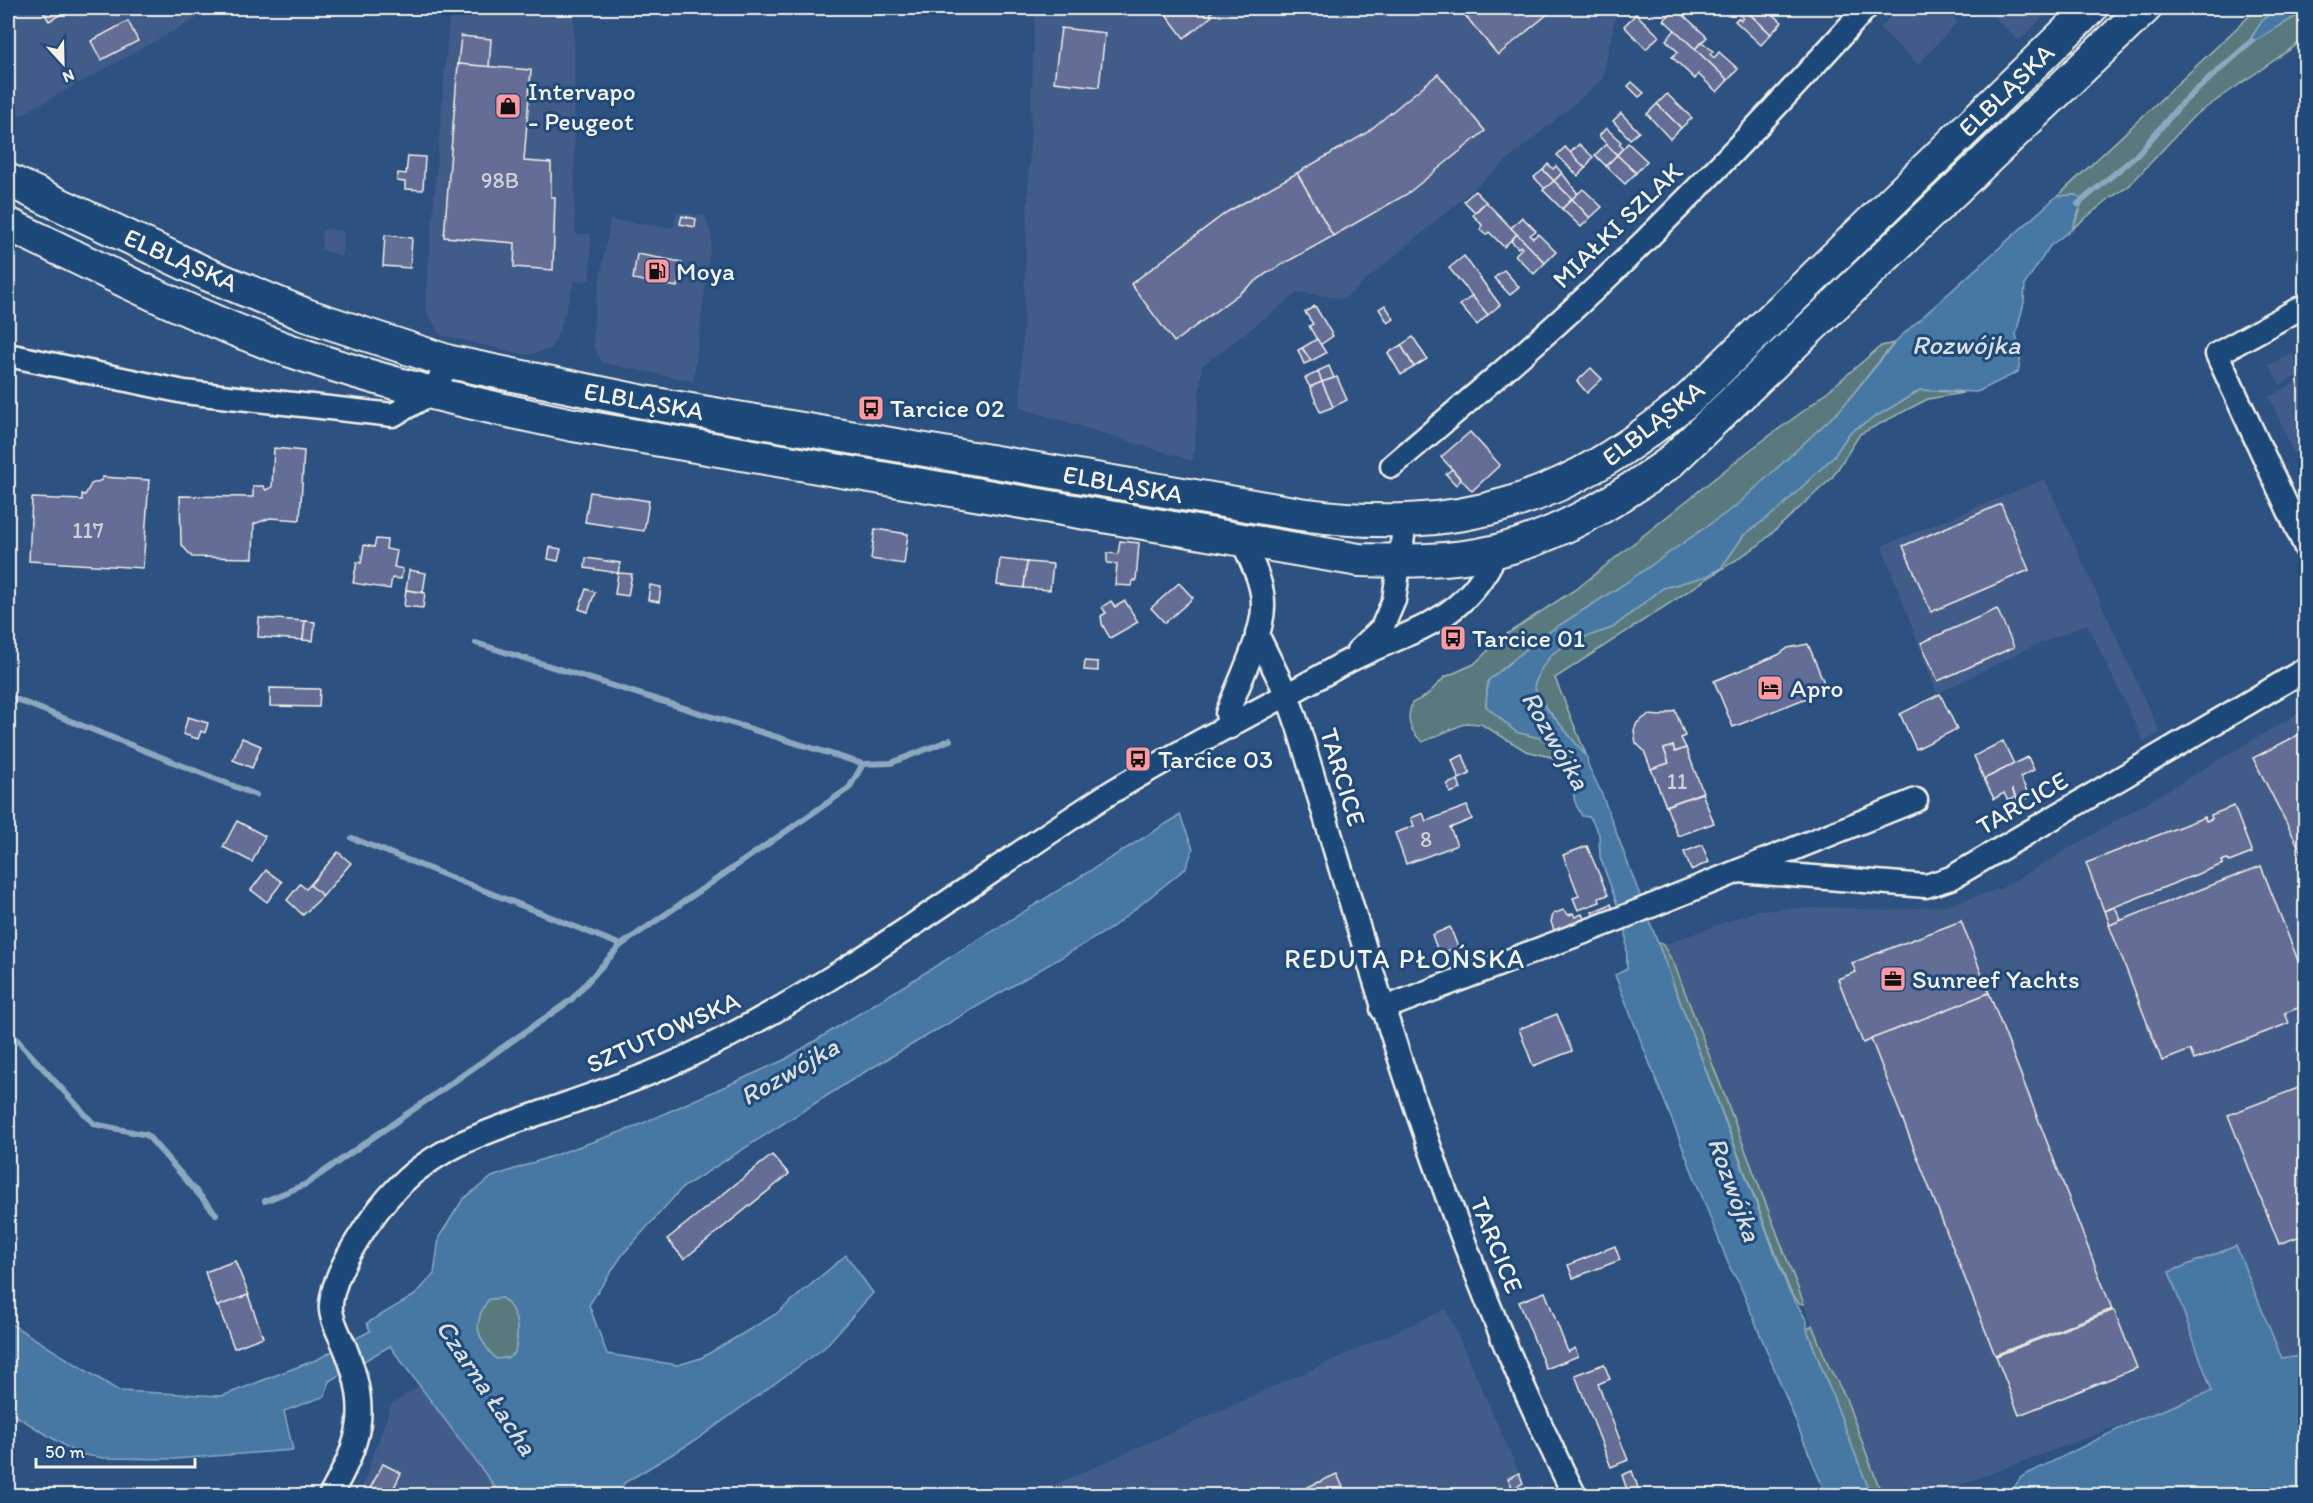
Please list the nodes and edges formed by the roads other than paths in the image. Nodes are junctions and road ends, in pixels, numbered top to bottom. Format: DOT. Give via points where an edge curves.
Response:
graph roads {
  1 [pos="1866,8"];
  2 [pos="2091,8"];
  3 [pos="2145,8"];
  4 [pos="16,184"];
  5 [pos="9,225"];
  6 [pos="2306,305"];
  7 [pos="8,355"];
  8 [pos="450,362"];
  9 [pos="430,394"];
  10 [pos="1392,466"];
  11 [pos="1405,522"];
  12 [pos="1242,540"];
  13 [pos="2306,548"];
  14 [pos="1497,551"];
  15 [pos="1401,561"];
  16 [pos="1257,634"];
  17 [pos="1348,661"];
  18 [pos="2306,669"];
  19 [pos="1287,696"];
  20 [pos="1230,727"];
  21 [pos="1916,800"];
  22 [pos="1739,871"];
  23 [pos="1382,1009"];
  24 [pos="330,1496"];
  25 [pos="1575,1496"];
  1 -- 10 [label="street, MIAŁKI SZLAK" via="1762,122 1620,265"];
  2 -- 11 [label="main road, ELBLĄSKA" via="1690,398 1647,435 1597,467 1533,495 1436,520"];
  3 -- 14 [label="main road, ELBLĄSKA" via="1668,464 1592,514"];
  4 -- 8 [label="main road, ELBLĄSKA" via="209,275 306,315"];
  5 -- 9 [label="main road, ELBLĄSKA" via="190,310 279,346"];
  6 -- 13 [label="street" via="2217,354"];
  7 -- 9 [label="street" via="184,392 393,415"];
  8 -- 9 [label="street"];
  8 -- 11 [label="main road, ELBLĄSKA" via="644,402 1288,512 1352,521"];
  9 -- 12 [label="main road, ELBLĄSKA" via="573,425"];
  11 -- 15 [label="street, SZTUTOWSKA"];
  12 -- 15 [label="main road, ELBLĄSKA" via="1359,560"];
  12 -- 16 [label="street" via="1257,574 1263,607"];
  14 -- 15 [label="main road, ELBLĄSKA"];
  14 -- 17 [label="street, SZTUTOWSKA" via="1466,600 1443,618"];
  15 -- 17 [label="street, SZTUTOWSKA" via="1394,600 1382,628"];
  16 -- 19 [label="street, TARCICE"];
  16 -- 20 [label="street" via="1227,714"];
  17 -- 19 [label="street, SZTUTOWSKA"];
  18 -- 22 [label="street, TARCICE" via="1951,878 1926,886"];
  19 -- 20 [label="street, SZTUTOWSKA"];
  19 -- 23 [label="street, TARCICE"];
  20 -- 24 [label="street, SZTUTOWSKA" via="1108,795 833,979 758,1022 674,1064 480,1134 420,1168 381,1208 336,1286 330,1308 359,1382 360,1421 350,1461"];
  21 -- 22 [label="street, TARCICE"];
  22 -- 23 [label="street, TARCICE"];
  23 -- 25 [label="street, TARCICE" via="1444,1189 1507,1346"];
}
